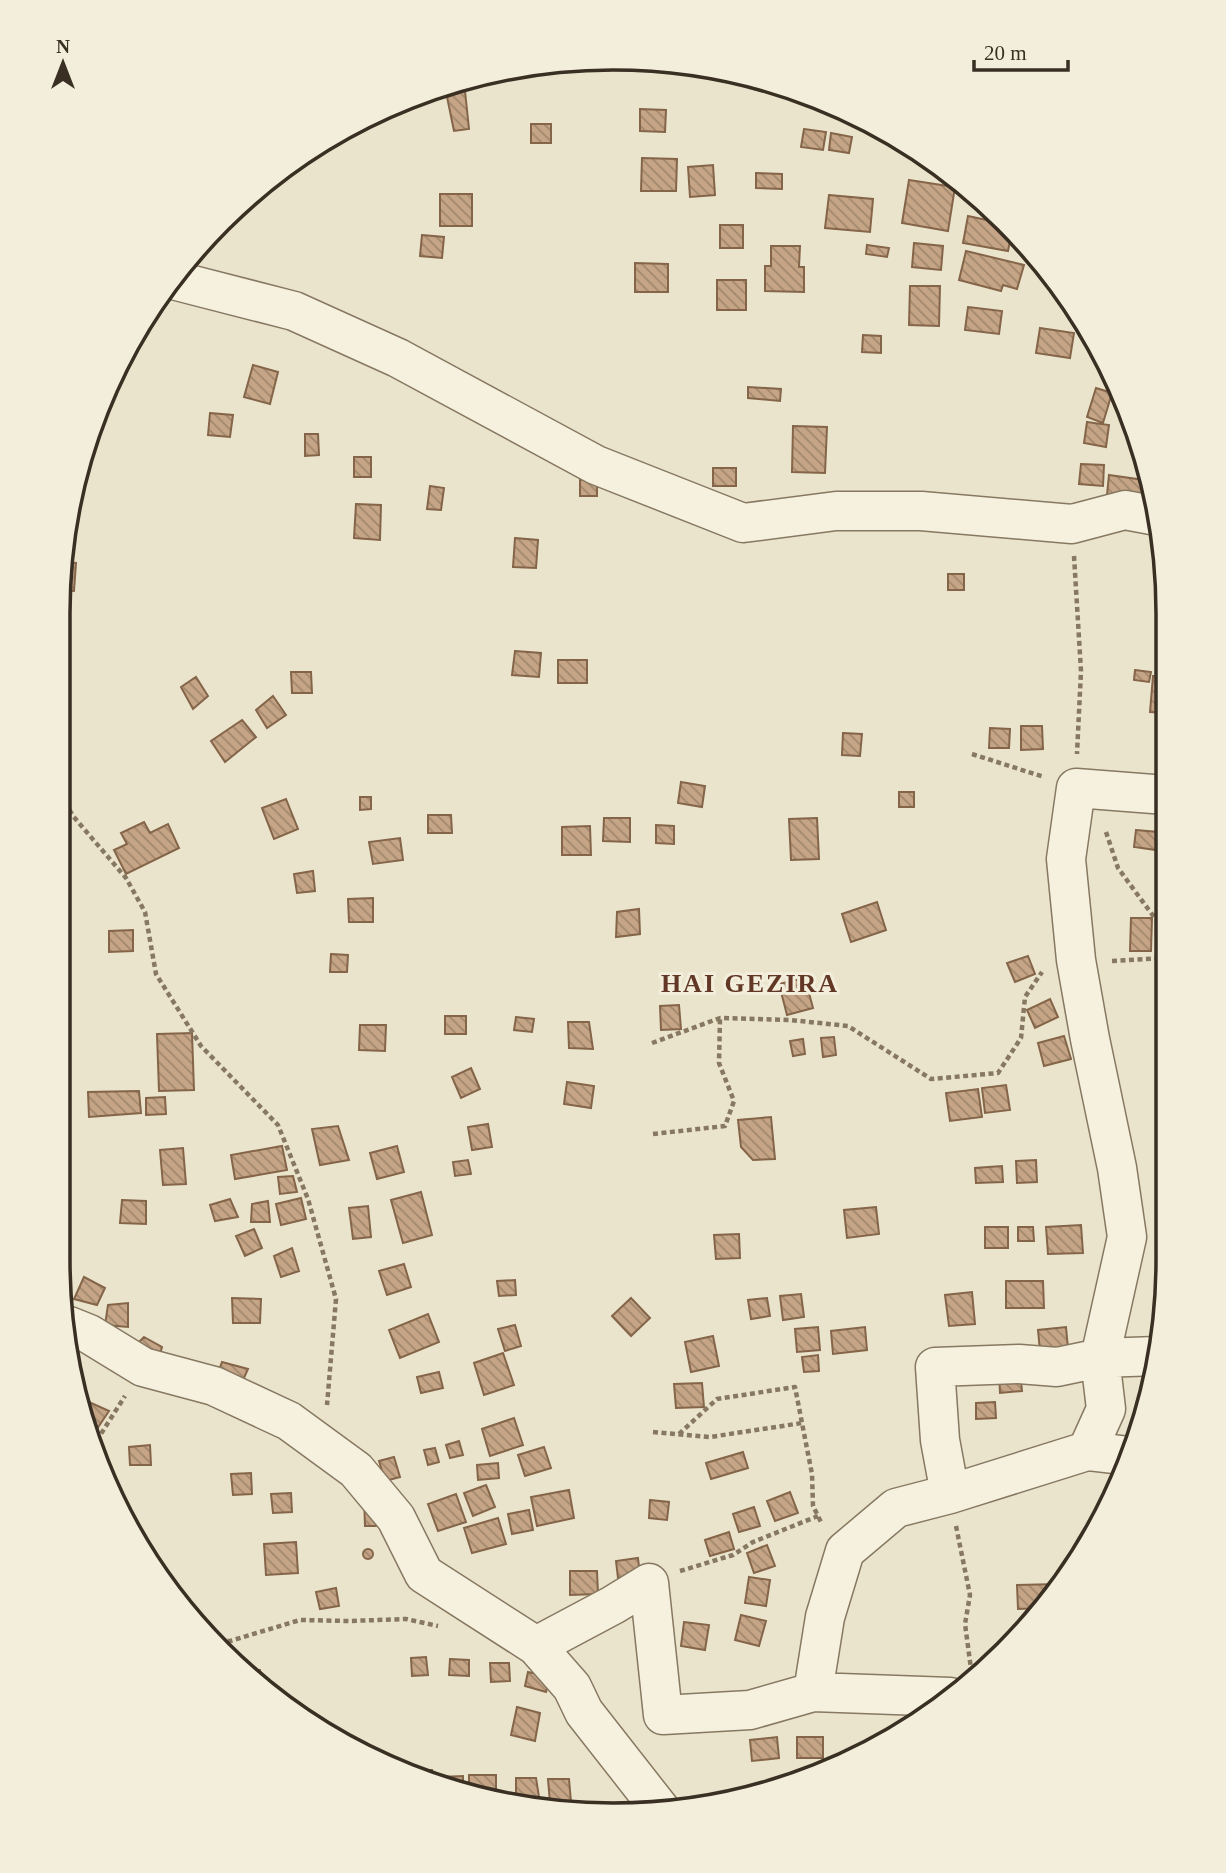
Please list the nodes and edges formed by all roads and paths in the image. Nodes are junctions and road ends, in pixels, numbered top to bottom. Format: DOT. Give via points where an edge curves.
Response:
graph roads {
  1 [pos="182,282"];
  2 [pos="1147,514"];
  3 [pos="1072,524"];
  4 [pos="972,754"];
  5 [pos="1076,788"];
  6 [pos="1156,794"];
  7 [pos="70,811"];
  8 [pos="1104,823"];
  9 [pos="1156,919"];
  10 [pos="1156,959"];
  11 [pos="1076,960"];
  12 [pos="720,1018"];
  13 [pos="652,1043"];
  14 [pos="653,1134"];
  15 [pos="75,1328"];
  16 [pos="1147,1356"];
  17 [pos="1100,1358"];
  18 [pos="144,1367"];
  19 [pos="1106,1409"];
  20 [pos="802,1423"];
  21 [pos="653,1432"];
  22 [pos="1128,1432"];
  23 [pos="678,1434"];
  24 [pos="99,1436"];
  25 [pos="321,1444"];
  26 [pos="1087,1451"];
  27 [pos="1120,1455"];
  28 [pos="950,1494"];
  29 [pos="818,1516"];
  30 [pos="845,1551"];
  31 [pos="649,1583"];
  32 [pos="439,1626"];
  33 [pos="226,1641"];
  34 [pos="536,1646"];
  35 [pos="971,1668"];
  36 [pos="813,1692"];
  37 [pos="937,1696"];
  38 [pos="654,1801"];
  1 -- 3 [label="street" via="294,312 398,358 596,466 743,523 836,511 921,511"];
  2 -- 3 [label="street" via="1125,510"];
  3 -- 5 [label="path" via="1081,671"];
  4 -- 5 [label="path"];
  5 -- 6 [label="street"];
  5 -- 11 [label="street" via="1066,859"];
  7 -- 25 [label="path" via="126,878 145,912 156,974 201,1046 278,1125 308,1199 336,1299 331,1386"];
  8 -- 9 [label="path" via="1118,869"];
  10 -- 11 [label="path"];
  11 -- 12 [label="path" via="1042,972 1025,997 1021,1038 998,1073 931,1079 848,1026"];
  11 -- 17 [label="street" via="1127,1237"];
  12 -- 13 [label="path"];
  12 -- 14 [label="path" via="719,1063 734,1101 725,1126"];
  15 -- 18 [label="street"];
  16 -- 17 [label="street"];
  17 -- 19 [label="street"];
  17 -- 28 [label="street" via="1057,1367 935,1367 940,1440"];
  18 -- 24 [label="path"];
  18 -- 25 [label="street" via="214,1386 289,1421"];
  19 -- 22 [label="street"];
  19 -- 26 [label="street"];
  20 -- 23 [label="path" via="710,1437"];
  20 -- 23 [label="path" via="795,1387 717,1399"];
  20 -- 29 [label="path"];
  21 -- 23 [label="path"];
  25 -- 34 [label="street" via="356,1470 396,1518 424,1574"];
  26 -- 27 [label="street"];
  26 -- 28 [label="street"];
  28 -- 30 [label="street" via="896,1508"];
  28 -- 35 [label="path" via="970,1595 965,1624"];
  29 -- 30 [label="path"];
  29 -- 31 [label="path" via="733,1555"];
  30 -- 36 [label="street" via="825,1617"];
  31 -- 34 [label="street"];
  31 -- 36 [label="street" via="663,1715 750,1710"];
  32 -- 33 [label="path" via="405,1619 300,1620"];
  34 -- 38 [label="street"];
  36 -- 37 [label="street"];
}
